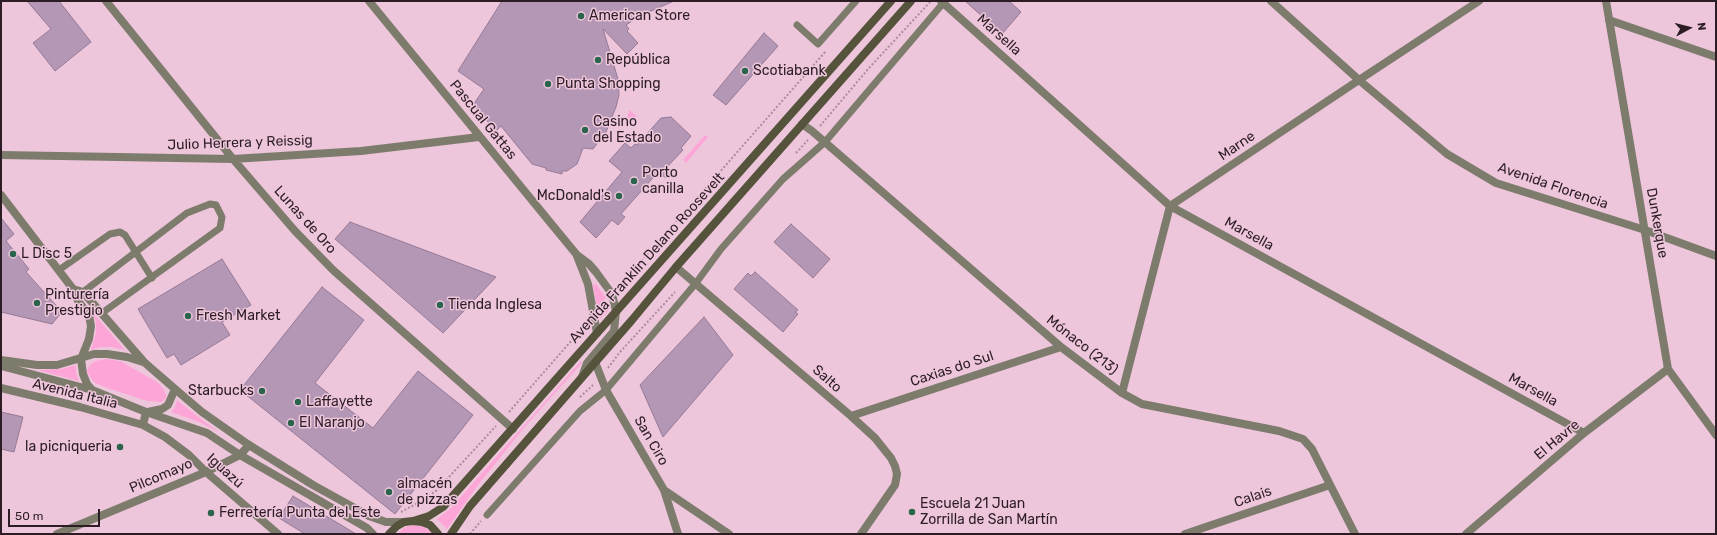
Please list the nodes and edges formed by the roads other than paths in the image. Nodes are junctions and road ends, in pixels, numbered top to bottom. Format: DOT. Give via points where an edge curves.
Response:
graph roads {
  1 [pos="106,1"];
  2 [pos="369,1"];
  3 [pos="856,1"];
  4 [pos="891,1"];
  5 [pos="1271,1"];
  6 [pos="1479,1"];
  7 [pos="1606,1"];
  8 [pos="907,2"];
  9 [pos="943,2"];
  10 [pos="1609,20"];
  11 [pos="798,25"];
  12 [pos="1716,57"];
  13 [pos="1359,80"];
  14 [pos="802,124"];
  15 [pos="479,136"];
  16 [pos="825,142"];
  17 [pos="1,155"];
  18 [pos="233,159"];
  19 [pos="1,195"];
  20 [pos="1170,206"];
  21 [pos="1645,230"];
  22 [pos="136,251"];
  23 [pos="577,255"];
  24 [pos="1716,256"];
  25 [pos="676,267"];
  26 [pos="59,270"];
  27 [pos="152,278"];
  28 [pos="696,283"];
  29 [pos="73,289"];
  30 [pos="83,292"];
  31 [pos="616,311"];
  32 [pos="102,313"];
  33 [pos="597,333"];
  34 [pos="1061,347"];
  35 [pos="81,359"];
  36 [pos="1,360"];
  37 [pos="144,362"];
  38 [pos="595,362"];
  39 [pos="1,366"];
  40 [pos="1668,369"];
  41 [pos="582,378"];
  42 [pos="1,388"];
  43 [pos="175,389"];
  44 [pos="92,390"];
  45 [pos="606,390"];
  46 [pos="1122,393"];
  47 [pos="146,412"];
  48 [pos="851,416"];
  49 [pos="143,425"];
  50 [pos="513,429"];
  51 [pos="1584,434"];
  52 [pos="1716,435"];
  53 [pos="249,445"];
  54 [pos="240,455"];
  55 [pos="206,472"];
  56 [pos="313,485"];
  57 [pos="1330,485"];
  58 [pos="664,490"];
  59 [pos="309,495"];
  60 [pos="487,515"];
  61 [pos="413,521"];
  62 [pos="404,522"];
  63 [pos="57,534"];
  64 [pos="278,534"];
  65 [pos="374,534"];
  66 [pos="389,534"];
  67 [pos="438,534"];
  68 [pos="450,534"];
  69 [pos="678,534"];
  70 [pos="729,534"];
  71 [pos="861,534"];
  72 [pos="1185,534"];
  73 [pos="1355,534"];
  74 [pos="1466,534"];
  1 -- 18 [label="street, Lunas de Oro"];
  2 -- 15 [label="street, Pascual Gattas"];
  3 -- 11 [label="lane" via="818,44"];
  4 -- 31 [label="main road, Avenida Franklin Delano Roosevelt"];
  5 -- 13 [label="street, Avenida Florencia"];
  6 -- 13 [label="street, Marne"];
  7 -- 10 [label="street, Dunkerque"];
  8 -- 14 [label="main road, Avenida Franklin Delano Roosevelt"];
  9 -- 16 [label="lane"];
  9 -- 20 [label="street, Marsella"];
  10 -- 12 [label="street"];
  10 -- 21 [label="street, Dunkerque"];
  13 -- 20 [label="street, Marne"];
  13 -- 21 [label="street, Avenida Florencia" via="1446,154 1496,183"];
  14 -- 16 [label="street, Mónaco (213)"];
  14 -- 25 [label="main road, Avenida Franklin Delano Roosevelt"];
  15 -- 18 [label="street, Julio Herrera y Reissig" via="360,151"];
  15 -- 23 [label="street, Pascual Gattas"];
  16 -- 28 [label="lane" via="783,179 721,249"];
  16 -- 34 [label="street, Mónaco (213)"];
  17 -- 18 [label="street, Julio Herrera y Reissig"];
  18 -- 50 [label="street, Lunas de Oro" via="295,231 333,270"];
  19 -- 26 [label="street"];
  20 -- 46 [label="street"];
  20 -- 51 [label="street, Marsella"];
  21 -- 24 [label="street, Avenida Florencia"];
  21 -- 40 [label="street, Dunkerque"];
  22 -- 26 [label="lane" via="125,235 120,232 110,234"];
  22 -- 27 [label="lane"];
  22 -- 27 [label="lane" via="188,213 199,207 216,205 222,217 220,228"];
  22 -- 30 [label="lane"];
  23 -- 31 [label="street, Pascual Gattas" via="589,264 612,294"];
  23 -- 33 [label="street, Pascual Gattas" via="588,284"];
  25 -- 28 [label="street, Salto"];
  25 -- 38 [label="main road, Avenida Franklin Delano Roosevelt"];
  26 -- 29 [label="street"];
  27 -- 32 [label="lane"];
  28 -- 45 [label="lane"];
  28 -- 48 [label="street, Salto"];
  29 -- 30 [label="street"];
  29 -- 35 [label="street" via="88,315 91,326"];
  30 -- 32 [label="street"];
  31 -- 33 [label="main road, Avenida Franklin Delano Roosevelt"];
  31 -- 41 [label="street, Pascual Gattas" via="614,331 587,363"];
  32 -- 37 [label="street"];
  33 -- 50 [label="main road, Avenida Franklin Delano Roosevelt"];
  34 -- 46 [label="street, Mónaco (213)"];
  34 -- 48 [label="street, Caxias do Sul"];
  35 -- 36 [label="street, Avenida Italia" via="57,365"];
  35 -- 37 [label="street, Avenida Italia" via="94,354 107,354"];
  35 -- 44 [label="street" via="83,374"];
  37 -- 43 [label="street"];
  38 -- 41 [label="main road, Avenida Franklin Delano Roosevelt"];
  38 -- 45 [label="street, San Ciro"];
  39 -- 44 [label="street, Avenida Italia"];
  40 -- 51 [label="street, El Havre"];
  40 -- 52 [label="street, Dunkerque"];
  41 -- 68 [label="main road, Avenida Franklin Delano Roosevelt" via="470,506"];
  42 -- 49 [label="street, Avenida Italia"];
  43 -- 47 [label="street" via="168,405"];
  43 -- 53 [label="street" via="202,412"];
  44 -- 47 [label="street, Avenida Italia"];
  45 -- 58 [label="street, San Ciro"];
  45 -- 60 [label="lane" via="580,411"];
  46 -- 57 [label="street, Mónaco (213)" via="1142,404 1279,431 1304,439 1312,449"];
  47 -- 49 [label="street"];
  47 -- 54 [label="street, Avenida Italia" via="207,433"];
  48 -- 71 [label="street, Salto" via="875,438 891,458 897,474 895,484"];
  49 -- 55 [label="street, Iguazú" via="189,454"];
  50 -- 61 [label="main road, Avenida Franklin Delano Roosevelt" via="443,507 429,516"];
  51 -- 74 [label="street, El Havre"];
  53 -- 54 [label="street, Pilcomayo"];
  53 -- 56 [label="street"];
  54 -- 55 [label="street, Pilcomayo"];
  54 -- 59 [label="street, Avenida Italia"];
  55 -- 63 [label="street, Pilcomayo"];
  55 -- 64 [label="street, Iguazú"];
  56 -- 59 [label="street"];
  56 -- 62 [label="street" via="369,516 386,522"];
  57 -- 72 [label="street, Calais"];
  57 -- 73 [label="street, Mónaco (213)"];
  58 -- 69 [label="street, San Ciro"];
  58 -- 70 [label="street"];
  59 -- 65 [label="street, Avenida Italia"];
  61 -- 62 [label="main road"];
  61 -- 67 [label="main road" via="430,525"];
  62 -- 66 [label="main road"];
}
